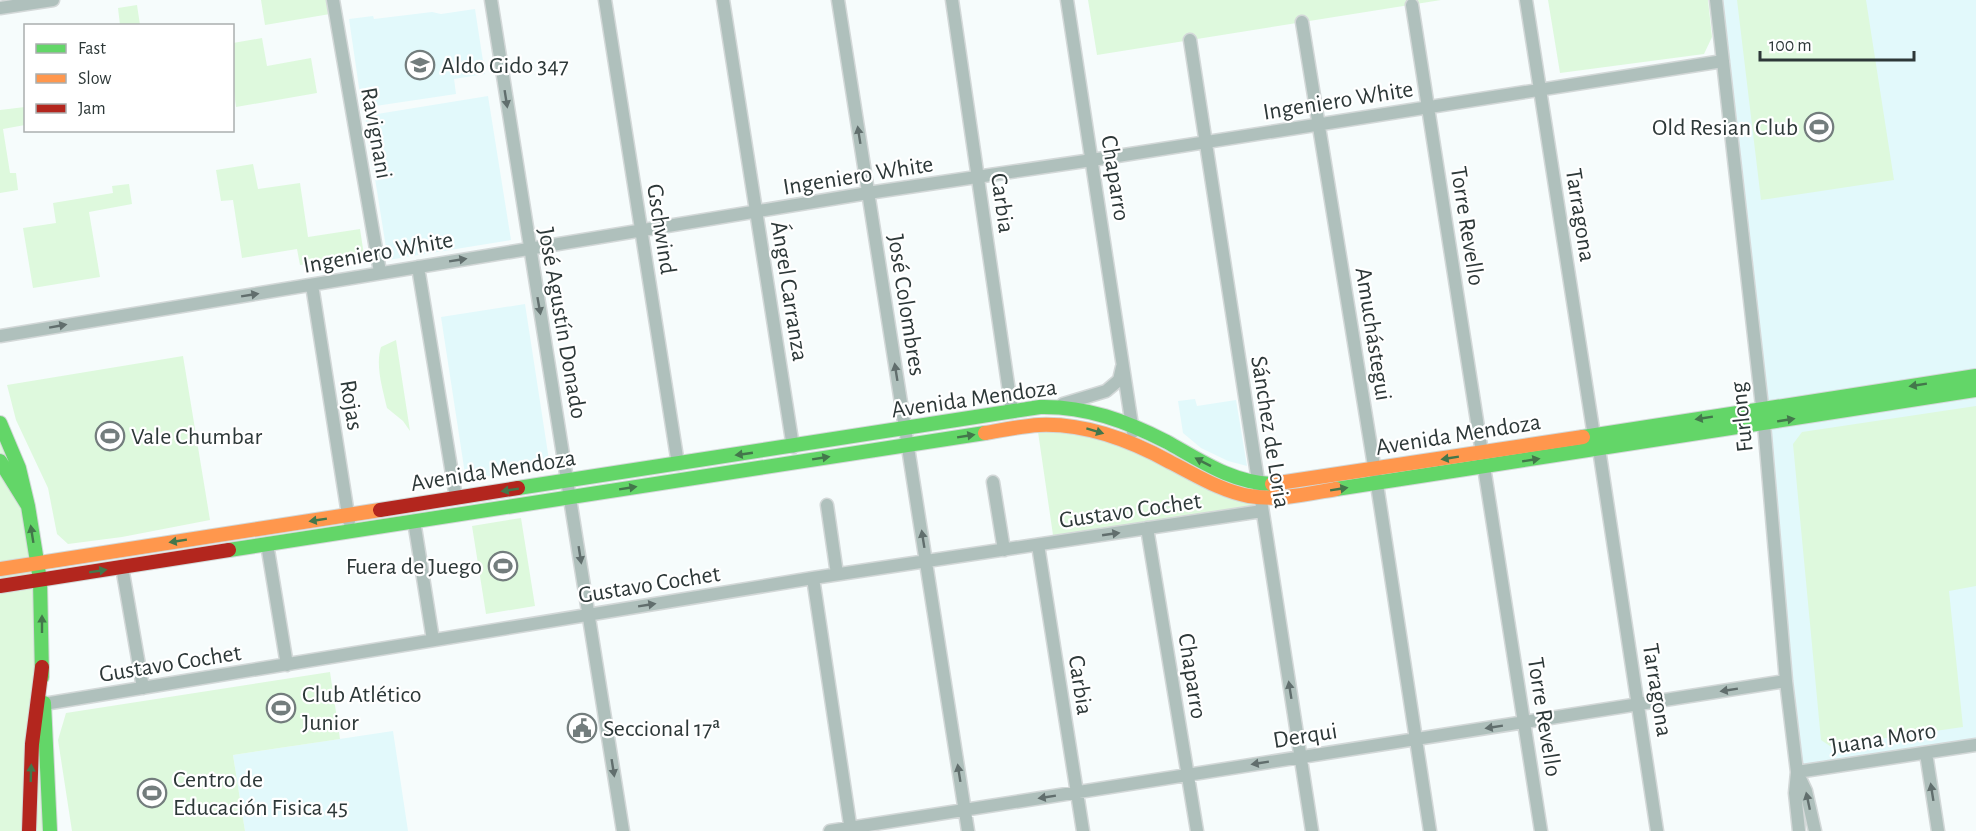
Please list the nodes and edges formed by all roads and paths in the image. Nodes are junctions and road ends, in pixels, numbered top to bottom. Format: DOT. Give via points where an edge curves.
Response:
graph roads {
  1 [pos="53,0"];
  2 [pos="333,0"];
  3 [pos="491,0"];
  4 [pos="605,0"];
  5 [pos="723,0"];
  6 [pos="838,0"];
  7 [pos="952,0"];
  8 [pos="1067,0"];
  9 [pos="1526,0"];
  10 [pos="1716,0"];
  11 [pos="1412,5"];
  12 [pos="0,8"];
  13 [pos="1302,22"];
  14 [pos="1190,40"];
  15 [pos="1723,61"];
  16 [pos="1540,90"];
  17 [pos="1428,107"];
  18 [pos="1318,124"];
  19 [pos="1206,142"];
  20 [pos="1092,160"];
  21 [pos="978,178"];
  22 [pos="868,193"];
  23 [pos="756,212"];
  24 [pos="641,230"];
  25 [pos="529,249"];
  26 [pos="418,267"];
  27 [pos="380,272"];
  28 [pos="312,285"];
  29 [pos="0,336"];
  30 [pos="1123,363"];
  31 [pos="1976,376"];
  32 [pos="1976,390"];
  33 [pos="1055,406"];
  34 [pos="1762,409"];
  35 [pos="1012,412"];
  36 [pos="0,423"];
  37 [pos="1764,424"];
  38 [pos="1132,427"];
  39 [pos="906,429"];
  40 [pos="1594,436"];
  41 [pos="908,445"];
  42 [pos="1136,445"];
  43 [pos="793,447"];
  44 [pos="1599,449"];
  45 [pos="1483,460"];
  46 [pos="0,461"];
  47 [pos="678,464"];
  48 [pos="1376,477"];
  49 [pos="568,481"];
  50 [pos="993,482"];
  51 [pos="1257,483"];
  52 [pos="571,497"];
  53 [pos="456,498"];
  54 [pos="827,505"];
  55 [pos="1261,505"];
  56 [pos="28,506"];
  57 [pos="348,515"];
  58 [pos="414,521"];
  59 [pos="1147,528"];
  60 [pos="351,531"];
  61 [pos="236,532"];
  62 [pos="267,544"];
  63 [pos="1038,545"];
  64 [pos="239,549"];
  65 [pos="1004,550"];
  66 [pos="926,561"];
  67 [pos="37,563"];
  68 [pos="122,567"];
  69 [pos="0,569"];
  70 [pos="837,574"];
  71 [pos="813,578"];
  72 [pos="40,580"];
  73 [pos="0,586"];
  74 [pos="589,615"];
  75 [pos="433,640"];
  76 [pos="287,665"];
  77 [pos="42,668"];
  78 [pos="1786,681"];
  79 [pos="143,688"];
  80 [pos="44,704"];
  81 [pos="1639,704"];
  82 [pos="1524,722"];
  83 [pos="1416,739"];
  84 [pos="1976,745"];
  85 [pos="1926,753"];
  86 [pos="1300,757"];
  87 [pos="1797,772"];
  88 [pos="1188,775"];
  89 [pos="1077,792"];
  90 [pos="965,810"];
  91 [pos="851,829"];
  92 [pos="29,831"];
  93 [pos="50,831"];
  94 [pos="623,831"];
  95 [pos="830,831"];
  96 [pos="968,831"];
  97 [pos="1083,831"];
  98 [pos="1197,831"];
  99 [pos="1312,831"];
  100 [pos="1430,831"];
  101 [pos="1541,831"];
  102 [pos="1657,831"];
  103 [pos="1799,831"];
  104 [pos="1815,831"];
  105 [pos="1938,831"];
  1 -- 12 [label="street"];
  2 -- 27 [label="street, Ravignani"];
  3 -- 25 [label="street, José Agustín Donado, one-way"];
  4 -- 24 [label="street, Gschwind"];
  5 -- 23 [label="street, Ángel Carranza"];
  22 -- 6 [label="street, José Colombres, one-way"];
  7 -- 21 [label="street, Carbia"];
  8 -- 20 [label="street, Chaparro"];
  9 -- 16 [label="street, Tarragona"];
  10 -- 15 [label="street, Furlong"];
  11 -- 17 [label="street, Torre Revello"];
  13 -- 18 [label="street, Amuchástegui"];
  14 -- 19 [label="street, Sánchez de Loria"];
  15 -- 16 [label="street, Ingeniero White"];
  15 -- 34 [label="street, Furlong"];
  16 -- 17 [label="street, Ingeniero White"];
  16 -- 40 [label="street, Tarragona"];
  17 -- 18 [label="street, Ingeniero White"];
  17 -- 45 [label="street, Torre Revello"];
  18 -- 19 [label="street, Ingeniero White"];
  18 -- 48 [label="street, Amuchástegui"];
  19 -- 20 [label="street, Ingeniero White"];
  19 -- 51 [label="street, Sánchez de Loria"];
  20 -- 21 [label="street, Ingeniero White"];
  20 -- 30 [label="street, Chaparro"];
  21 -- 22 [label="street, Ingeniero White"];
  21 -- 35 [label="street, Carbia"];
  22 -- 23 [label="street, Ingeniero White"];
  39 -- 22 [label="street, José Colombres, one-way"];
  23 -- 24 [label="street, Ingeniero White"];
  23 -- 43 [label="street, Ángel Carranza"];
  24 -- 25 [label="street, Ingeniero White"];
  24 -- 47 [label="street, Gschwind"];
  26 -- 25 [label="street, Ingeniero White, one-way"];
  25 -- 49 [label="street, José Agustín Donado, one-way"];
  26 -- 27 [label="street, Ingeniero White"];
  26 -- 53 [label="street"];
  27 -- 28 [label="street, Ingeniero White"];
  29 -- 28 [label="street, Ingeniero White, one-way"];
  28 -- 57 [label="street, Rojas"];
  30 -- 33 [label="street" via="1119,380 1106,391"];
  30 -- 38 [label="street, Chaparro"];
  31 -- 34 [label="main road, Avenida Mendoza, one-way"];
  37 -- 32 [label="main road, Avenida Mendoza, one-way"];
  33 -- 35 [label="main road, Avenida Mendoza"];
  33 -- 38 [label="main road, Avenida Mendoza" via="1079,408"];
  34 -- 37 [label="street, Furlong"];
  34 -- 40 [label="main road, Avenida Mendoza, one-way"];
  35 -- 39 [label="main road, Avenida Mendoza"];
  36 -- 56 [label="main road"];
  37 -- 44 [label="main road, Avenida Mendoza"];
  37 -- 78 [label="street, Furlong"];
  38 -- 42 [label="street, Chaparro"];
  51 -- 38 [label="main road, Avenida Mendoza, one-way" via="1205,464"];
  39 -- 41 [label="street, José Colombres"];
  39 -- 43 [label="main road, Avenida Mendoza"];
  40 -- 45 [label="main road, Avenida Mendoza"];
  41 -- 42 [label="main road, Avenida Mendoza, one-way" via="1054,424 1081,427"];
  52 -- 41 [label="main road, Avenida Mendoza, one-way"];
  66 -- 41 [label="street, José Colombres, one-way"];
  42 -- 55 [label="main road, Avenida Mendoza" via="1204,482"];
  43 -- 47 [label="main road, Avenida Mendoza, one-way"];
  45 -- 44 [label="main road, Avenida Mendoza, one-way"];
  44 -- 81 [label="street, Tarragona"];
  45 -- 48 [label="main road, Avenida Mendoza"];
  45 -- 82 [label="street, Torre Revello"];
  46 -- 56 [label="main road"];
  47 -- 49 [label="main road, Avenida Mendoza"];
  48 -- 51 [label="main road, Avenida Mendoza"];
  55 -- 48 [label="main road, Avenida Mendoza, one-way"];
  48 -- 83 [label="street, Amuchástegui"];
  49 -- 52 [label="street, José Agustín Donado"];
  49 -- 53 [label="main road, Avenida Mendoza, one-way"];
  50 -- 65 [label="street"];
  51 -- 55 [label="street, Sánchez de Loria"];
  52 -- 58 [label="main road, Avenida Mendoza"];
  52 -- 74 [label="street, José Agustín Donado, one-way"];
  53 -- 57 [label="main road, Avenida Mendoza"];
  54 -- 70 [label="street"];
  55 -- 59 [label="street, Gustavo Cochet"];
  86 -- 55 [label="street, Sánchez de Loria, one-way"];
  67 -- 56 [label="main road, one-way"];
  57 -- 60 [label="street, Rojas"];
  57 -- 61 [label="main road, Avenida Mendoza, one-way"];
  58 -- 60 [label="main road, Avenida Mendoza"];
  58 -- 75 [label="street"];
  63 -- 59 [label="street, Gustavo Cochet, one-way"];
  59 -- 88 [label="street, Chaparro"];
  60 -- 62 [label="main road, Avenida Mendoza"];
  61 -- 64 [label="main road"];
  61 -- 67 [label="main road, Avenida Mendoza, one-way"];
  62 -- 64 [label="main road, Avenida Mendoza"];
  62 -- 76 [label="street"];
  63 -- 65 [label="street, Gustavo Cochet"];
  63 -- 89 [label="street, Carbia"];
  64 -- 68 [label="main road, Avenida Mendoza"];
  65 -- 66 [label="street, Gustavo Cochet"];
  66 -- 70 [label="street, Gustavo Cochet"];
  90 -- 66 [label="street, José Colombres, one-way"];
  67 -- 69 [label="main road, Avenida Mendoza"];
  67 -- 72 [label="main road"];
  72 -- 68 [label="main road, Avenida Mendoza, one-way"];
  68 -- 79 [label="street"];
  70 -- 71 [label="street, Gustavo Cochet"];
  74 -- 71 [label="street, Gustavo Cochet, one-way"];
  71 -- 91 [label="street"];
  72 -- 73 [label="main road, Avenida Mendoza"];
  77 -- 72 [label="main road, one-way"];
  74 -- 75 [label="street, Gustavo Cochet"];
  74 -- 94 [label="street, José Agustín Donado, one-way"];
  75 -- 76 [label="street, Gustavo Cochet"];
  76 -- 79 [label="street, Gustavo Cochet"];
  77 -- 80 [label="main road"];
  92 -- 77 [label="main road, one-way" via="32,744"];
  78 -- 81 [label="street, Derqui, one-way"];
  78 -- 87 [label="street, Furlong"];
  79 -- 80 [label="street, Gustavo Cochet"];
  80 -- 93 [label="main road"];
  81 -- 82 [label="street, Derqui"];
  81 -- 102 [label="street, Tarragona"];
  82 -- 83 [label="street, Derqui, one-way"];
  82 -- 101 [label="street, Torre Revello"];
  83 -- 86 [label="street, Derqui"];
  83 -- 100 [label="street, Amuchástegui"];
  84 -- 85 [label="street, Juana Moro"];
  85 -- 87 [label="street, Juana Moro"];
  105 -- 85 [label="street, one-way"];
  86 -- 88 [label="street, Derqui, one-way"];
  86 -- 99 [label="street, Sánchez de Loria"];
  87 -- 103 [label="street, Furlong"];
  104 -- 87 [label="street, one-way" via="1806,791"];
  88 -- 89 [label="street, Derqui"];
  88 -- 98 [label="street, Chaparro"];
  89 -- 90 [label="street, Derqui, one-way"];
  89 -- 97 [label="street, Carbia"];
  90 -- 91 [label="street, Derqui"];
  90 -- 96 [label="street, José Colombres"];
  91 -- 95 [label="street, Derqui"];
}
